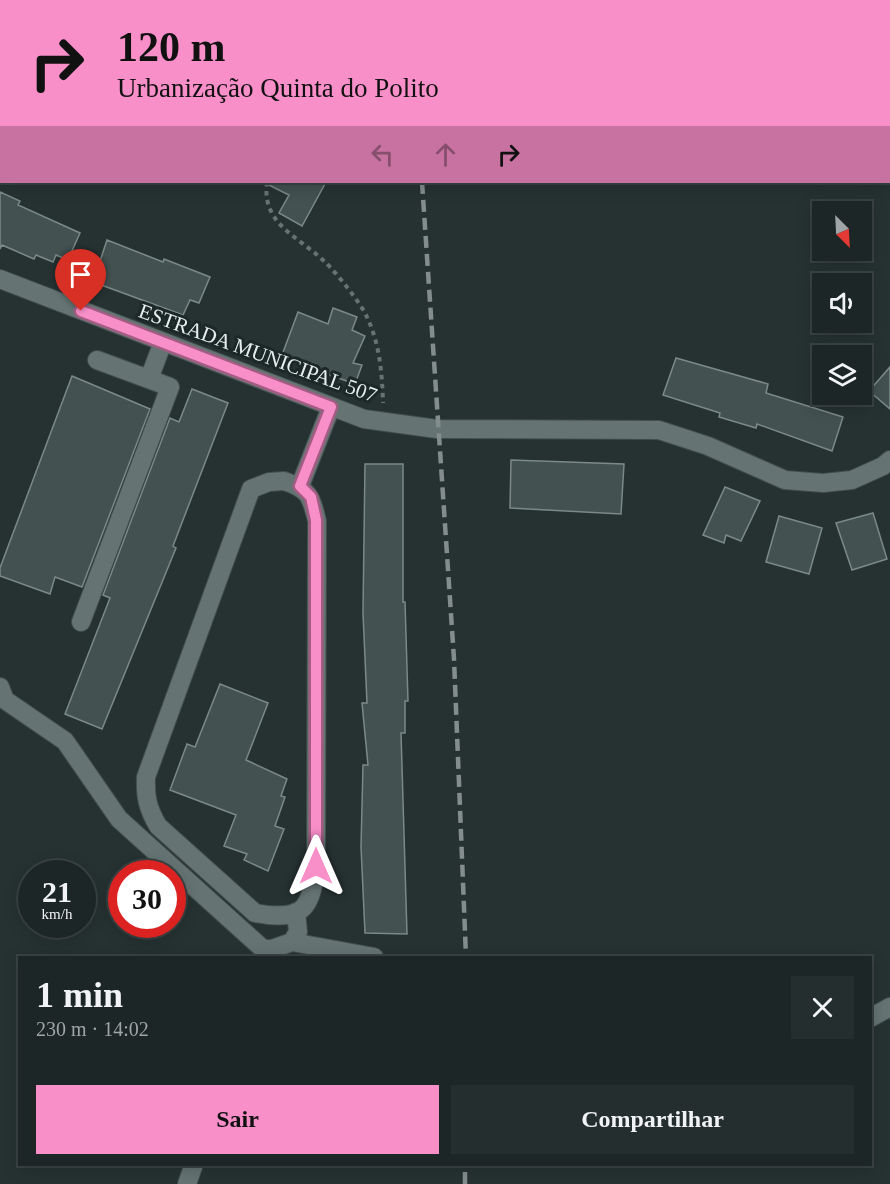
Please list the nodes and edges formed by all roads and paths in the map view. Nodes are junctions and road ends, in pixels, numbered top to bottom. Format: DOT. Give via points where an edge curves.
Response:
graph roads {
  1 [pos="267,183"];
  2 [pos="0,279"];
  3 [pos="163,342"];
  4 [pos="97,360"];
  5 [pos="148,379"];
  6 [pos="331,407"];
  7 [pos="383,422"];
  8 [pos="890,460"];
  9 [pos="300,486"];
  10 [pos="81,622"];
  11 [pos="0,687"];
  12 [pos="296,912"];
  13 [pos="292,942"];
  14 [pos="262,953"];
  15 [pos="369,956"];
  16 [pos="890,1007"];
  17 [pos="872,1017"];
  18 [pos="193,1166"];
  19 [pos="187,1184"];
  1 -- 7 [label="path" via="274,219 326,262 367,316 382,366"];
  2 -- 3 [label="street, ESTRADA MUNICIPAL 507"];
  3 -- 5 [label="street"];
  3 -- 6 [label="street, ESTRADA MUNICIPAL 507"];
  4 -- 5 [label="street"];
  5 -- 10 [label="street" via="170,387"];
  6 -- 7 [label="street, ESTRADA MUNICIPAL 507"];
  6 -- 9 [label="street"];
  7 -- 8 [label="street, ESTRADA MUNICIPAL 507" via="437,429 659,430 708,446 785,480 823,483 852,480"];
  9 -- 12 [label="street" via="311,497 316,520 316,866 308,904"];
  9 -- 12 [label="street" via="284,480 251,489 146,777 145,793 158,826 255,912 276,916"];
  11 -- 14 [label="street" via="5,700 66,741 119,819"];
  12 -- 13 [label="street" via="298,932"];
  13 -- 14 [label="street"];
  13 -- 15 [label="street"];
  16 -- 17 [label="street"];
  18 -- 19 [label="street"];
}
